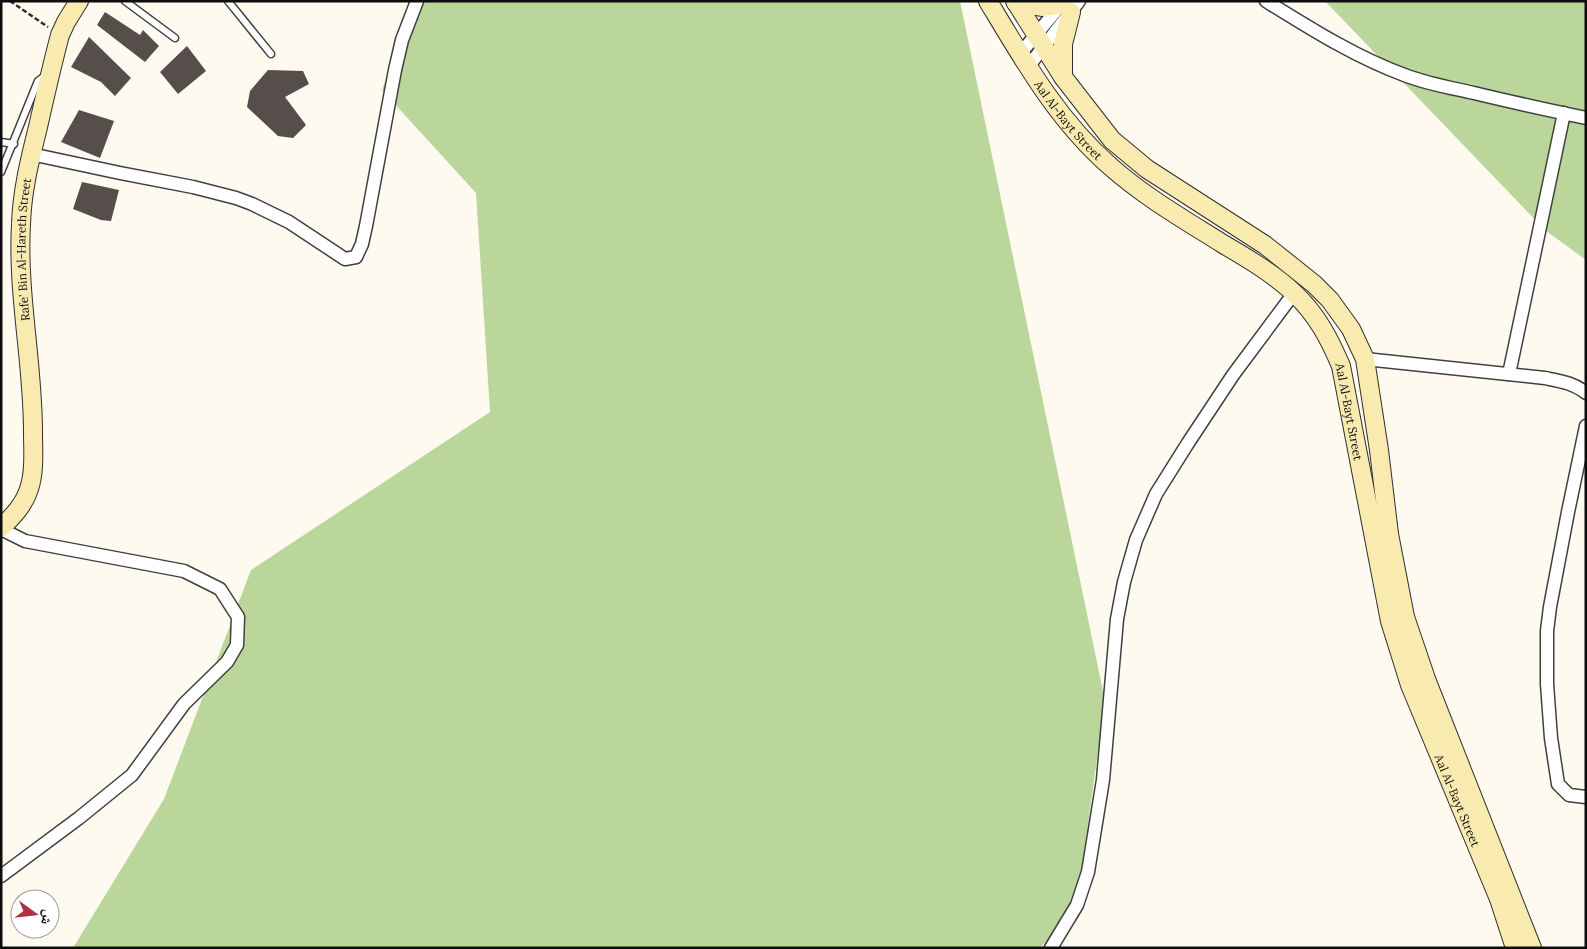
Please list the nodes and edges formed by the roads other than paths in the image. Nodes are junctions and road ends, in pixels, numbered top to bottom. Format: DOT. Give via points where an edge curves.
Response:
graph roads {
  1 [pos="80,1"];
  2 [pos="126,1"];
  3 [pos="228,1"];
  4 [pos="417,1"];
  5 [pos="988,1"];
  6 [pos="1266,1"];
  7 [pos="1015,2"];
  8 [pos="1069,5"];
  9 [pos="175,38"];
  10 [pos="1040,42"];
  11 [pos="271,54"];
  12 [pos="1024,61"];
  13 [pos="50,76"];
  14 [pos="1063,77"];
  15 [pos="1564,113"];
  16 [pos="1586,118"];
  17 [pos="1,142"];
  18 [pos="14,144"];
  19 [pos="31,154"];
  20 [pos="1,172"];
  21 [pos="1294,294"];
  22 [pos="1365,359"];
  23 [pos="1509,374"];
  24 [pos="1586,393"];
  25 [pos="1586,426"];
  26 [pos="1,529"];
  27 [pos="1586,797"];
  28 [pos="1,876"];
  29 [pos="1051,948"];
  30 [pos="1515,948"];
  31 [pos="1532,948"];
  1 -- 13 [label="street, Rafe' Bin Al-Hareth Street" via="60,35"];
  2 -- 9 [label="lane"];
  3 -- 11 [label="lane"];
  4 -- 19 [label="street" via="402,40 366,226 356,257 345,259 289,222 236,198"];
  5 -- 12 [label="street, Aal Al-Bayt Street"];
  6 -- 15 [label="street" via="1365,59 1408,76"];
  7 -- 8 [label="street" via="1034,6"];
  7 -- 10 [label="street, Aal Al-Bayt Street"];
  8 -- 10 [label="street"];
  8 -- 14 [label="street" via="1063,44"];
  10 -- 12 [label="street"];
  10 -- 14 [label="street, Aal Al-Bayt Street"];
  12 -- 21 [label="street, Aal Al-Bayt Street" via="1073,130 1113,169 1168,210 1254,262"];
  13 -- 18 [label="lane" via="38,81"];
  13 -- 19 [label="street, Rafe' Bin Al-Hareth Street"];
  14 -- 22 [label="street, Aal Al-Bayt Street" via="1126,153 1265,245 1314,284 1351,329"];
  15 -- 16 [label="street"];
  15 -- 23 [label="street"];
  17 -- 18 [label="lane"];
  18 -- 20 [label="lane"];
  19 -- 26 [label="street, Rafe' Bin Al-Hareth Street" via="21,212 20,267 32,387 33,464 25,499"];
  21 -- 29 [label="street" via="1233,375 1188,443 1156,494 1136,540 1117,618 1103,780 1088,872 1077,905"];
  21 -- 30 [label="street, Aal Al-Bayt Street" via="1320,324 1342,366 1390,622 1410,685 1495,891"];
  22 -- 23 [label="street"];
  22 -- 31 [label="street, Aal Al-Bayt Street" via="1389,534 1405,617"];
  23 -- 24 [label="street" via="1566,382"];
  25 -- 27 [label="street" via="1547,631 1550,738 1558,784 1569,795"];
  26 -- 28 [label="street" via="25,541 184,571 220,589 238,617 237,645 227,662 184,704 132,775"];
}
